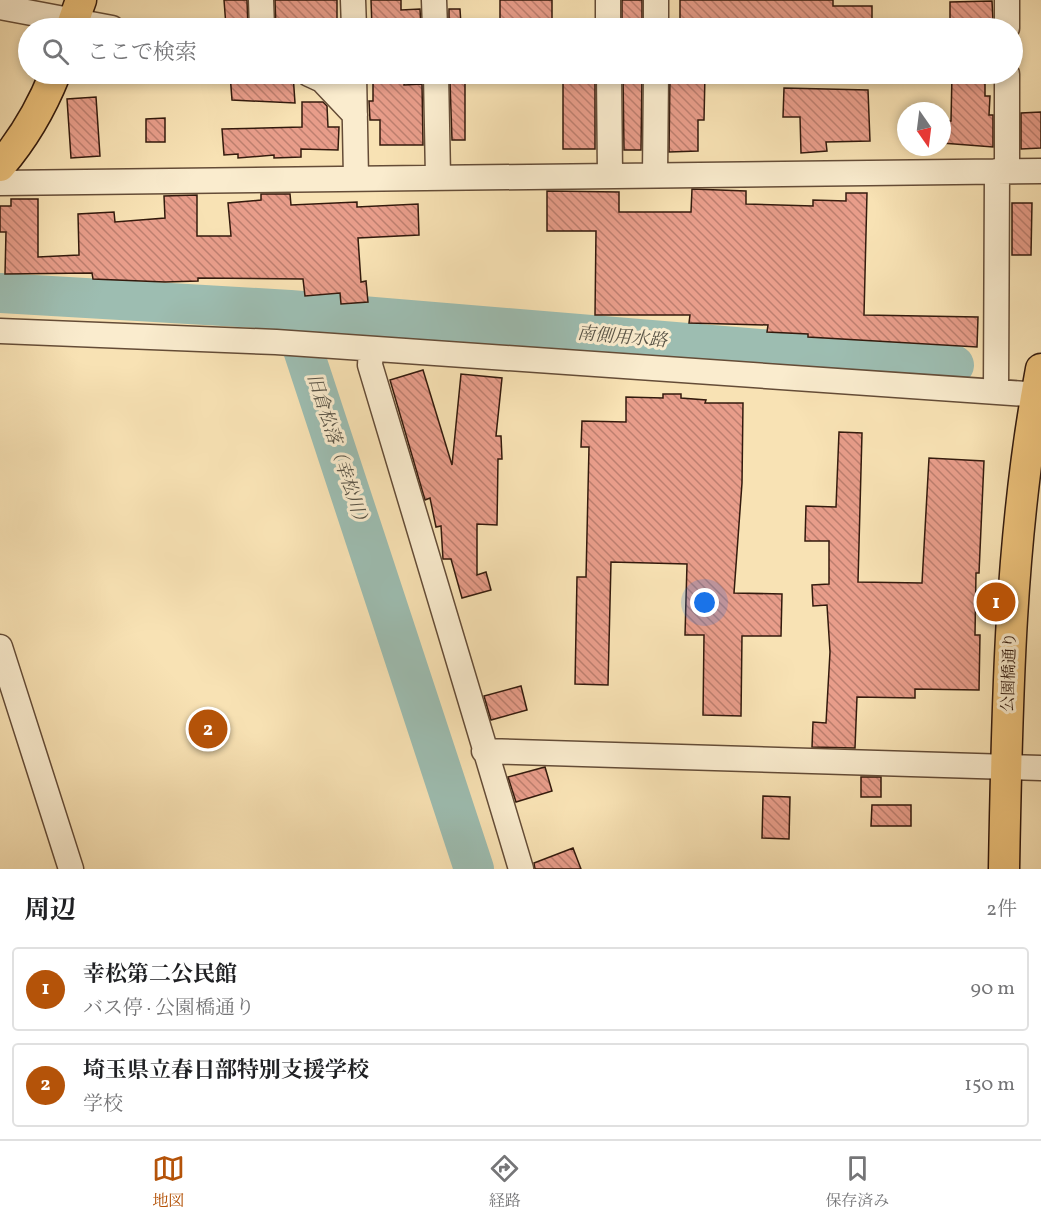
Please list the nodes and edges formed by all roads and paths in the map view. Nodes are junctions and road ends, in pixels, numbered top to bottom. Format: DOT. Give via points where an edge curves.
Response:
graph roads {
  1 [pos="261,0"];
  2 [pos="353,0"];
  3 [pos="434,0"];
  4 [pos="608,0"];
  5 [pos="656,0"];
  6 [pos="1007,0"];
  7 [pos="0,7"];
  8 [pos="75,17"];
  9 [pos="262,18"];
  10 [pos="354,18"];
  11 [pos="435,18"];
  12 [pos="608,18"];
  13 [pos="656,18"];
  14 [pos="1007,18"];
  15 [pos="51,84"];
  16 [pos="326,84"];
  17 [pos="354,84"];
  18 [pos="436,84"];
  19 [pos="609,84"];
  20 [pos="656,84"];
  21 [pos="1006,84"];
  22 [pos="355,115"];
  23 [pos="0,166"];
  24 [pos="1002,171"];
  25 [pos="1041,171"];
  26 [pos="656,175"];
  27 [pos="610,176"];
  28 [pos="438,177"];
  29 [pos="356,178"];
  30 [pos="0,183"];
  31 [pos="0,331"];
  32 [pos="362,350"];
  33 [pos="1039,386"];
  34 [pos="996,392"];
  35 [pos="0,647"];
  36 [pos="484,751"];
  37 [pos="1006,767"];
  38 [pos="1041,768"];
  39 [pos="71,869"];
  40 [pos="520,869"];
  41 [pos="1004,869"];
  1 -- 9 [label="street"];
  2 -- 10 [label="street"];
  3 -- 11 [label="street"];
  4 -- 12 [label="street"];
  5 -- 13 [label="street"];
  6 -- 14 [label="street"];
  7 -- 8 [label="street"];
  15 -- 23 [label="main road" via="24,138"];
  16 -- 22 [label="street"];
  17 -- 22 [label="street"];
  18 -- 28 [label="street"];
  19 -- 27 [label="street"];
  20 -- 26 [label="street"];
  21 -- 24 [label="street"];
  22 -- 29 [label="street"];
  24 -- 25 [label="street"];
  24 -- 26 [label="street"];
  24 -- 34 [label="street"];
  26 -- 27 [label="street"];
  27 -- 28 [label="street"];
  28 -- 29 [label="street"];
  29 -- 30 [label="street"];
  31 -- 32 [label="street" via="276,342"];
  32 -- 34 [label="street"];
  32 -- 36 [label="street" via="370,365"];
  33 -- 34 [label="street"];
  33 -- 37 [label="main road, 公園橋通り" via="1016,573"];
  35 -- 39 [label="street"];
  36 -- 37 [label="street"];
  36 -- 40 [label="street"];
  37 -- 38 [label="street"];
  37 -- 41 [label="main road, 公園橋通り"];
}
